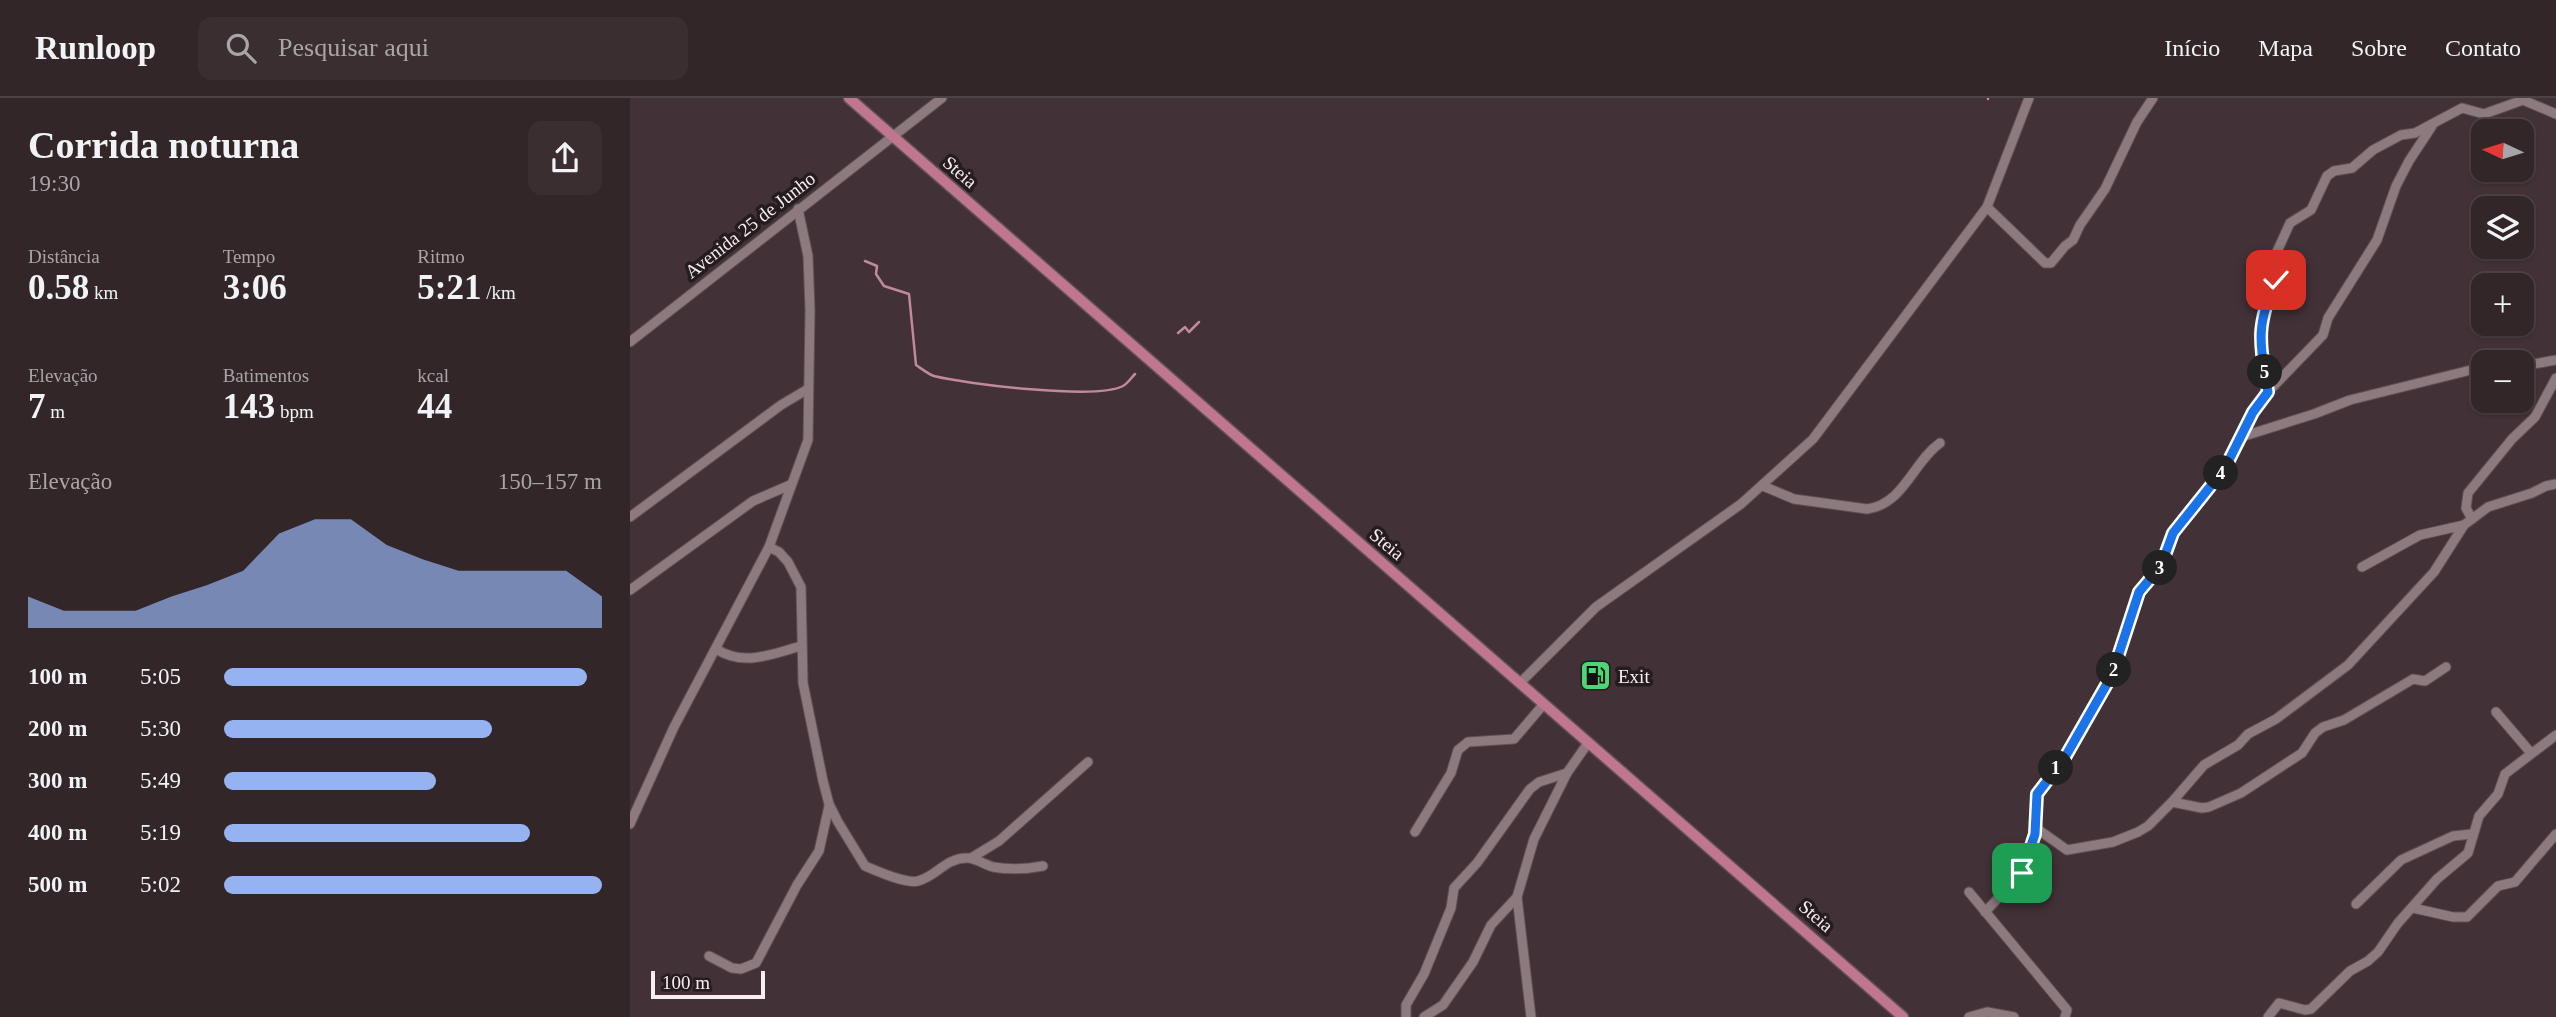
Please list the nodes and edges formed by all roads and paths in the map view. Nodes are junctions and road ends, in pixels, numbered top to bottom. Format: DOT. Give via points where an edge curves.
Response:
graph roads {
  1 [pos="849,98"];
  2 [pos="942,98"];
  3 [pos="2029,98"];
  4 [pos="2153,98"];
  5 [pos="2556,114"];
  6 [pos="2431,125"];
  7 [pos="892,135"];
  8 [pos="1987,207"];
  9 [pos="798,209"];
  10 [pos="630,342"];
  11 [pos="2556,360"];
  12 [pos="2534,364"];
  13 [pos="2471,370"];
  14 [pos="2556,378"];
  15 [pos="808,389"];
  16 [pos="2268,392"];
  17 [pos="2241,437"];
  18 [pos="1940,443"];
  19 [pos="2556,484"];
  20 [pos="790,485"];
  21 [pos="1763,486"];
  22 [pos="630,517"];
  23 [pos="2468,522"];
  24 [pos="769,547"];
  25 [pos="2362,567"];
  26 [pos="630,590"];
  27 [pos="801,646"];
  28 [pos="716,649"];
  29 [pos="2446,667"];
  30 [pos="1520,683"];
  31 [pos="1543,705"];
  32 [pos="2496,712"];
  33 [pos="2556,735"];
  34 [pos="1588,743"];
  35 [pos="2531,753"];
  36 [pos="1088,762"];
  37 [pos="1567,773"];
  38 [pos="2172,802"];
  39 [pos="830,804"];
  40 [pos="630,824"];
  41 [pos="2036,828"];
  42 [pos="1415,832"];
  43 [pos="2472,834"];
  44 [pos="2556,834"];
  45 [pos="971,858"];
  46 [pos="1043,866"];
  47 [pos="1969,892"];
  48 [pos="1517,897"];
  49 [pos="2356,904"];
  50 [pos="2413,908"];
  51 [pos="1985,912"];
  52 [pos="709,956"];
  53 [pos="1406,1017"];
  54 [pos="1424,1017"];
  55 [pos="1531,1017"];
  56 [pos="1903,1017"];
  57 [pos="1969,1017"];
  58 [pos="2014,1017"];
  59 [pos="2065,1017"];
  60 [pos="2268,1017"];
  1 -- 7 [label="main road, Steia"];
  2 -- 7 [label="street, Avenida 25 de Junho"];
  3 -- 8 [label="street"];
  4 -- 8 [label="street" via="2105,189 2073,240 2052,263 2045,263"];
  5 -- 6 [label="street" via="2519,100 2484,114 2462,108"];
  6 -- 16 [label="street" via="2396,186 2377,240 2328,318 2323,335"];
  6 -- 16 [label="street" via="2373,150 2352,169 2334,171 2311,210 2284,232 2275,256 2276,280 2259,334"];
  7 -- 9 [label="street, Avenida 25 de Junho"];
  7 -- 30 [label="main road, Steia"];
  8 -- 21 [label="street" via="1821,430"];
  9 -- 10 [label="street, Avenida 25 de Junho"];
  9 -- 15 [label="street" via="808,256"];
  11 -- 12 [label="street"];
  13 -- 17 [label="street" via="2350,400"];
  14 -- 23 [label="street" via="2535,417 2468,493"];
  15 -- 20 [label="street" via="808,440"];
  15 -- 22 [label="street"];
  16 -- 17 [label="street"];
  17 -- 41 [label="street" via="2225,468 2173,533 2157,571 2139,592 2112,675 2064,759 2037,794"];
  18 -- 21 [label="street" via="1890,500 1878,507 1794,499"];
  19 -- 23 [label="street" via="2488,507"];
  20 -- 24 [label="street"];
  20 -- 26 [label="street" via="754,501"];
  21 -- 30 [label="street" via="1596,607"];
  23 -- 25 [label="street" via="2426,532"];
  23 -- 38 [label="street" via="2434,572 2348,665 2204,765"];
  24 -- 27 [label="street" via="788,562 801,587"];
  24 -- 28 [label="street"];
  27 -- 28 [label="street" via="743,660"];
  27 -- 39 [label="street" via="807,707"];
  28 -- 40 [label="street"];
  29 -- 38 [label="street" via="2425,681 2413,679 2344,720 2323,727 2302,753 2241,793 2202,808"];
  30 -- 31 [label="main road, Steia"];
  31 -- 34 [label="main road, Steia"];
  31 -- 42 [label="street" via="1514,739 1463,745"];
  32 -- 35 [label="street"];
  33 -- 35 [label="street"];
  34 -- 37 [label="street"];
  34 -- 56 [label="main road, Steia"];
  35 -- 43 [label="street" via="2505,774 2498,794 2479,816"];
  36 -- 45 [label="street" via="999,841"];
  37 -- 48 [label="street" via="1534,839"];
  37 -- 53 [label="street" via="1530,789 1477,863 1457,883 1424,974 1406,1005"];
  38 -- 41 [label="street" via="2138,832 2108,844 2067,850"];
  39 -- 45 [label="street" via="865,866 915,882 950,861"];
  39 -- 52 [label="street" via="820,851 756,963 732,968"];
  41 -- 51 [label="street" via="2022,873"];
  43 -- 49 [label="street" via="2453,836 2401,860"];
  43 -- 50 [label="street" via="2468,853 2437,879"];
  44 -- 50 [label="street" via="2515,882 2498,886 2467,917"];
  45 -- 46 [label="street" via="1004,868"];
  47 -- 51 [label="street"];
  48 -- 54 [label="street" via="1491,925 1474,962 1443,1004"];
  48 -- 55 [label="street"];
  50 -- 60 [label="street" via="2378,952 2350,971 2311,1009 2279,1003"];
  51 -- 59 [label="street" via="2067,1010"];
  57 -- 58 [label="street" via="1987,1012"];
}
